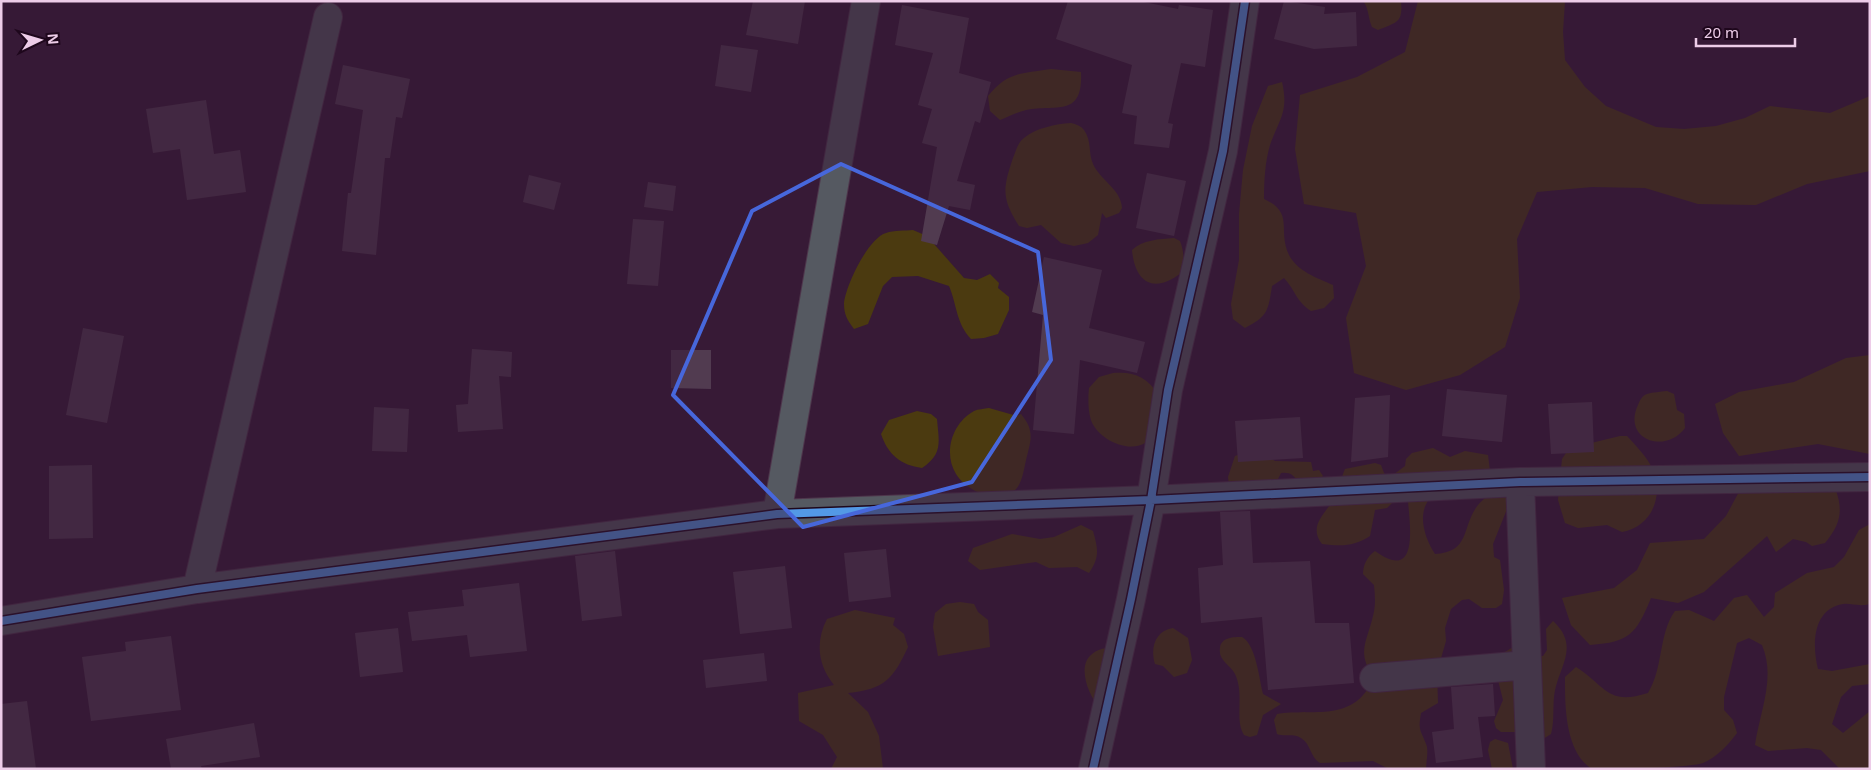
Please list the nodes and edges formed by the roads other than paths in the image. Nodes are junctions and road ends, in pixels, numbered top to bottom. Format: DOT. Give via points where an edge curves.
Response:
graph roads {
  1 [pos="866,1"];
  2 [pos="1244,2"];
  3 [pos="328,18"];
  4 [pos="1870,477"];
  5 [pos="1520,482"];
  6 [pos="1151,500"];
  7 [pos="777,514"];
  8 [pos="197,589"];
  9 [pos="1,621"];
  10 [pos="1527,664"];
  11 [pos="1374,678"];
  12 [pos="1093,769"];
  13 [pos="1531,769"];
  1 -- 7 [label="street"];
  2 -- 6 [label="street" via="1222,150 1168,390"];
  3 -- 8 [label="street"];
  4 -- 5 [label="street"];
  5 -- 6 [label="street"];
  5 -- 10 [label="street"];
  6 -- 7 [label="street"];
  6 -- 12 [label="street"];
  7 -- 8 [label="street"];
  8 -- 9 [label="street"];
  10 -- 11 [label="street"];
  10 -- 13 [label="street"];
}
